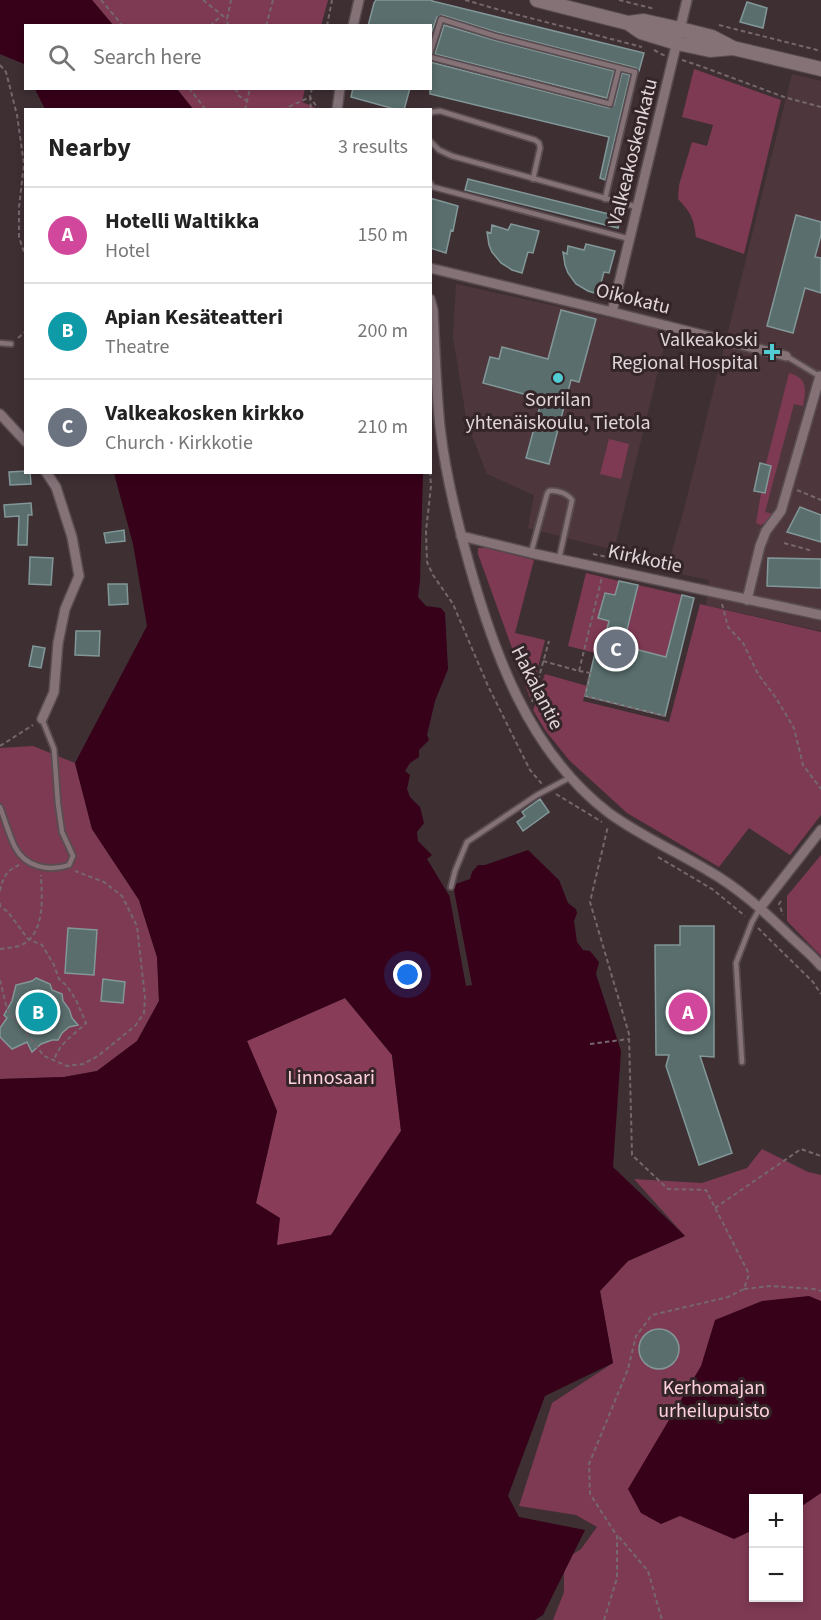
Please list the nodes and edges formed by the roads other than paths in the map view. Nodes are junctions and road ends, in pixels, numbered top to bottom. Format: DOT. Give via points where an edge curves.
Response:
graph roads {
  1 [pos="359,0"];
  2 [pos="537,0"];
  3 [pos="687,0"];
  4 [pos="628,23"];
  5 [pos="353,24"];
  6 [pos="680,28"];
  7 [pos="677,43"];
  8 [pos="432,48"];
  9 [pos="733,48"];
  10 [pos="432,56"];
  11 [pos="619,68"];
  12 [pos="821,69"];
  13 [pos="339,90"];
  14 [pos="337,108"];
  15 [pos="432,112"];
  16 [pos="432,145"];
  17 [pos="533,179"];
  18 [pos="432,186"];
  19 [pos="605,199"];
  20 [pos="638,207"];
  21 [pos="630,239"];
  22 [pos="432,268"];
  23 [pos="432,306"];
  24 [pos="612,312"];
  25 [pos="0,343"];
  26 [pos="11,344"];
  27 [pos="786,356"];
  28 [pos="820,377"];
  29 [pos="0,414"];
  30 [pos="24,440"];
  31 [pos="47,474"];
  32 [pos="461,536"];
  33 [pos="531,553"];
  34 [pos="559,559"];
  35 [pos="747,600"];
  36 [pos="821,615"];
  37 [pos="42,719"];
  38 [pos="571,777"];
  39 [pos="0,807"];
  40 [pos="821,830"];
  41 [pos="451,887"];
  42 [pos="760,908"];
  43 [pos="821,966"];
  44 [pos="742,1062"];
  1 -- 5 [label="street"];
  2 -- 4 [label="main road"];
  3 -- 6 [label="street, Valkeakoskenkatu"];
  4 -- 6 [label="main road" via="644,21"];
  4 -- 7 [label="main road" via="641,32"];
  6 -- 7 [label="street, Valkeakoskenkatu"];
  6 -- 9 [label="main road"];
  7 -- 9 [label="main road" via="710,50"];
  7 -- 20 [label="street, Valkeakoskenkatu"];
  8 -- 11 [label="lane" via="441,19"];
  9 -- 12 [label="main road"];
  10 -- 11 [label="lane" via="610,104"];
  11 -- 19 [label="lane" via="635,72"];
  13 -- 14 [label="street"];
  15 -- 17 [label="lane" via="440,111 535,140 540,148"];
  16 -- 17 [label="lane" via="452,156"];
  17 -- 19 [label="lane"];
  18 -- 21 [label="lane"];
  19 -- 20 [label="lane"];
  20 -- 21 [label="street, Valkeakoskenkatu"];
  21 -- 24 [label="street, Valkeakoskenkatu"];
  22 -- 24 [label="street, Oikokatu"];
  23 -- 32 [label="street, Hakalantie" via="441,429"];
  24 -- 27 [label="street, Oikokatu"];
  25 -- 26 [label="lane"];
  27 -- 28 [label="lane, Oikokatu"];
  28 -- 35 [label="street" via="781,511 760,546"];
  29 -- 30 [label="street"];
  31 -- 37 [label="street" via="56,487 72,537 79,576 65,609 54,692"];
  32 -- 33 [label="street, Kirkkotie"];
  32 -- 38 [label="street, Hakalantie" via="482,612 506,674 539,735"];
  33 -- 34 [label="street, Kirkkotie"];
  33 -- 34 [label="lane" via="547,494 566,494 572,500"];
  34 -- 35 [label="street, Kirkkotie"];
  35 -- 36 [label="street, Kirkkotie"];
  37 -- 39 [label="lane" via="54,749 62,832 73,856 69,865 50,869 26,860 15,847"];
  38 -- 41 [label="lane" via="467,842"];
  38 -- 42 [label="street, Hakalantie" via="610,814 710,872"];
  40 -- 42 [label="street"];
  42 -- 43 [label="street, Hakalantie"];
  42 -- 44 [label="lane" via="736,963"];
}
